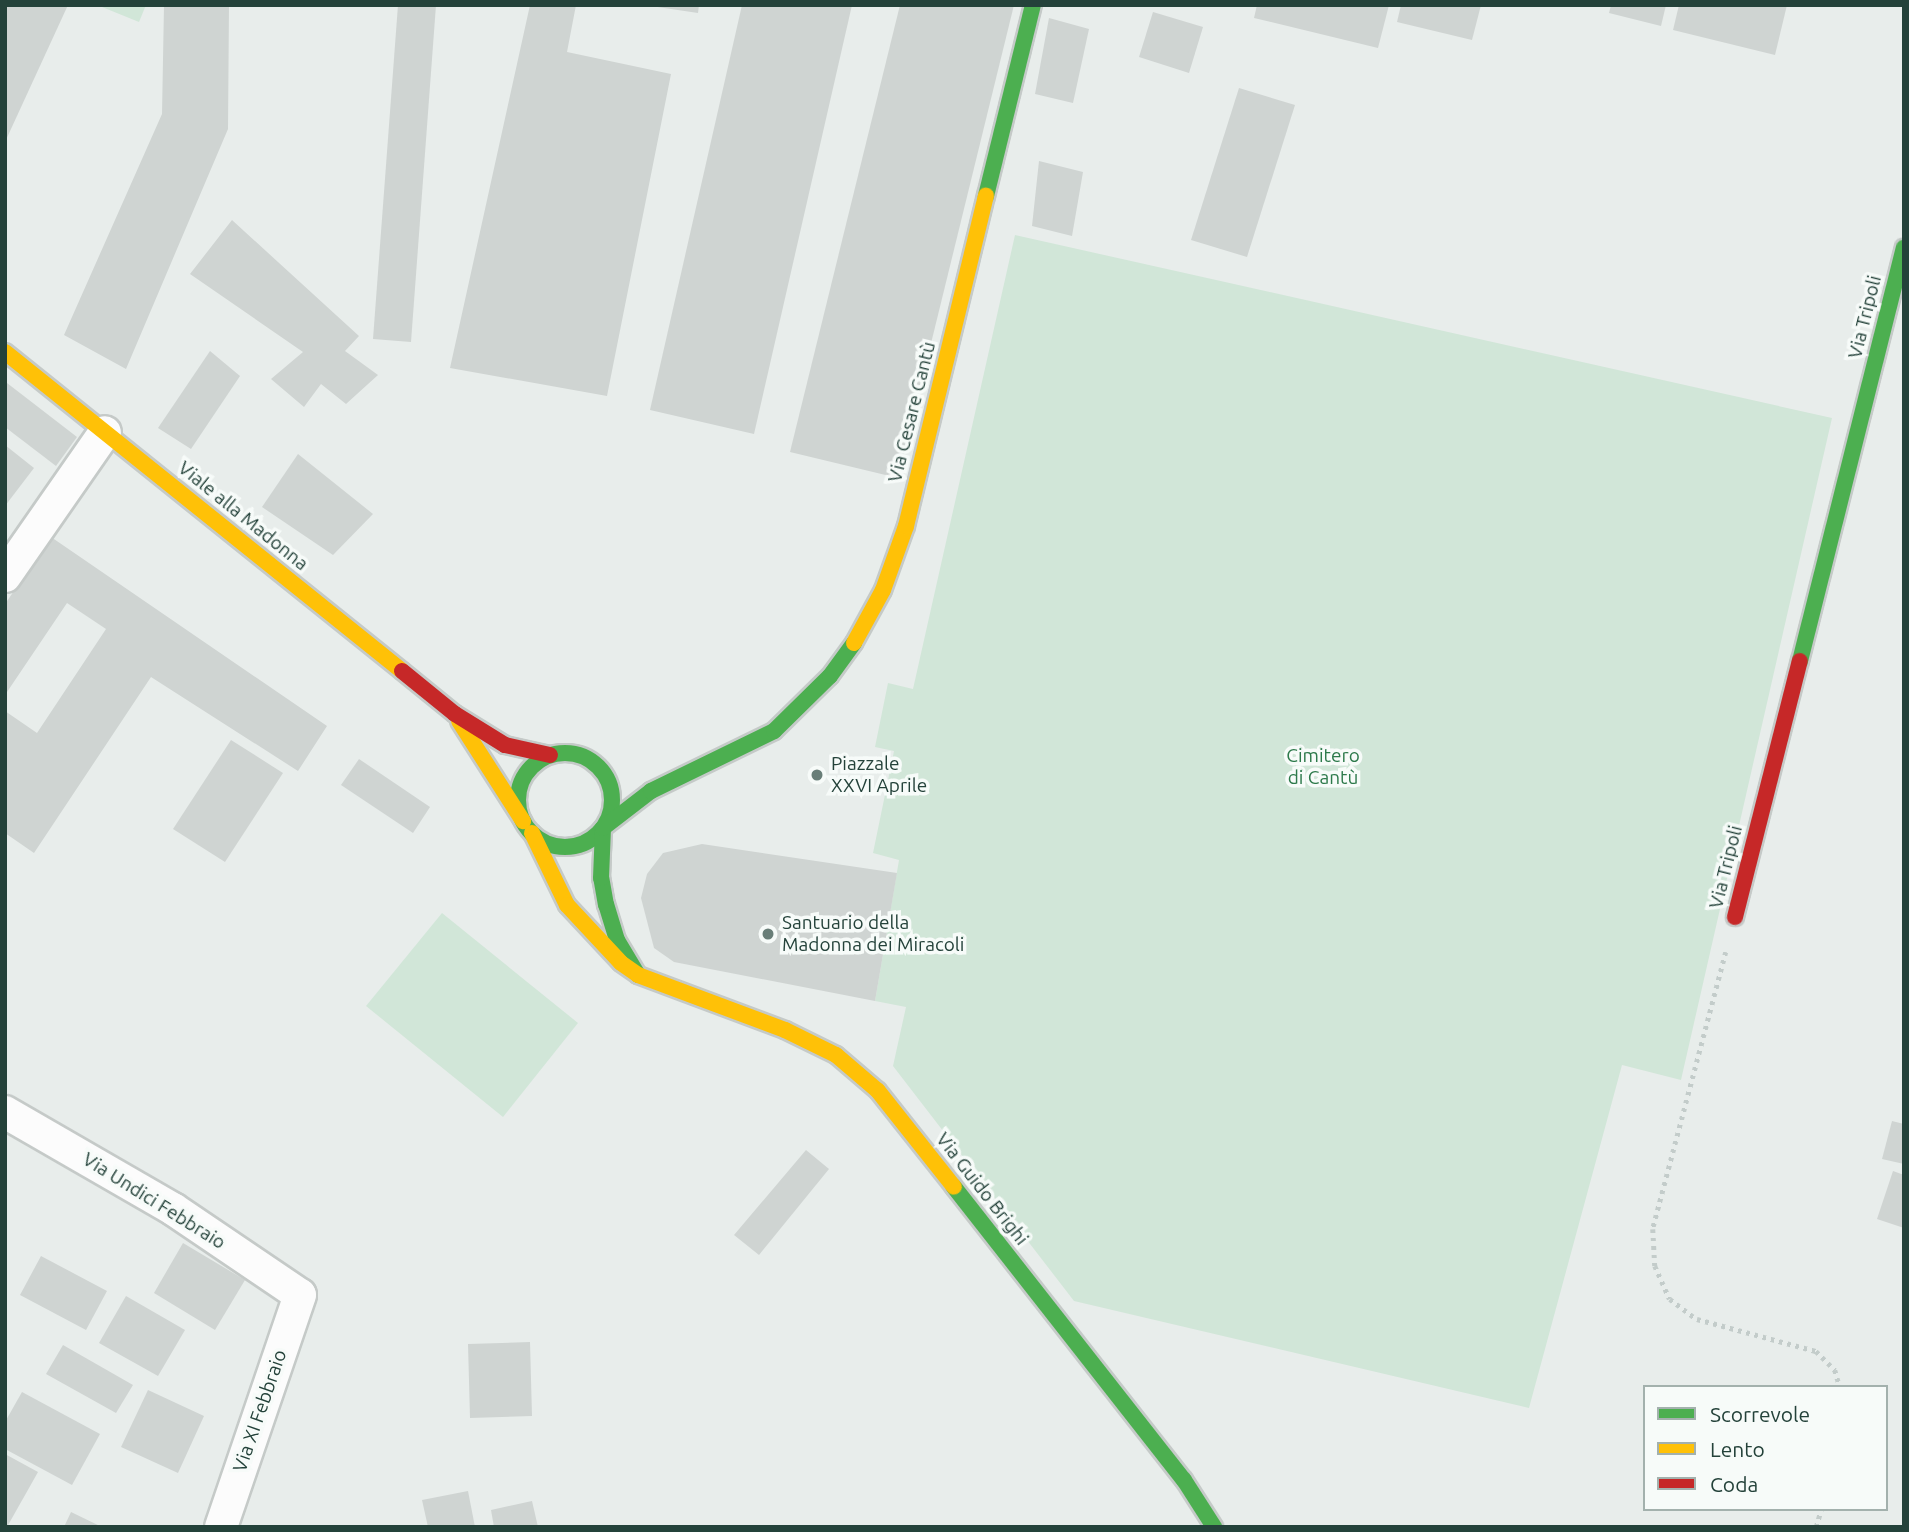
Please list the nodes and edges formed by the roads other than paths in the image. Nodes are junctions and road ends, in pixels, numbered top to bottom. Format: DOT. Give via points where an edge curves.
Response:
graph roads {
  1 [pos="1033,5"];
  2 [pos="1904,248"];
  3 [pos="5,352"];
  4 [pos="105,432"];
  5 [pos="5,576"];
  6 [pos="454,714"];
  7 [pos="550,755"];
  8 [pos="589,759"];
  9 [pos="718,760"];
  10 [pos="626,771"];
  11 [pos="645,771"];
  12 [pos="527,827"];
  13 [pos="603,828"];
  14 [pos="1735,917"];
  15 [pos="638,975"];
  16 [pos="5,1112"];
  17 [pos="300,1295"];
  18 [pos="221,1527"];
  19 [pos="1214,1527"];
  1 -- 9 [label="street, Via Cesare Cantù" via="906,526 883,590 864,628 806,702 774,731"];
  2 -- 14 [label="street, Via Tripoli"];
  3 -- 4 [label="street, Viale alla Madonna"];
  4 -- 5 [label="street"];
  4 -- 6 [label="street, Viale alla Madonna"];
  6 -- 7 [label="street, Viale alla Madonna" via="505,745"];
  6 -- 12 [label="street, Viale alla Madonna"];
  7 -- 8 [label="street"];
  7 -- 12 [label="street" via="529,770 520,788"];
  8 -- 10 [label="street"];
  8 -- 13 [label="street" via="603,771 611,787 612,805"];
  9 -- 11 [label="street, Via Cesare Cantù"];
  9 -- 13 [label="street, Via Cesare Cantù" via="651,791"];
  12 -- 13 [label="street" via="548,844 565,847 594,838"];
  12 -- 15 [label="street, Via Guido Brighi" via="566,905 599,943"];
  13 -- 15 [label="street" via="601,878 606,905 617,940"];
  15 -- 19 [label="street, Via Guido Brighi" via="785,1030 836,1055 878,1091 1184,1480"];
  16 -- 17 [label="street, Via Undici Febbraio" via="173,1209"];
  17 -- 18 [label="street, Via XI Febbraio"];
}
